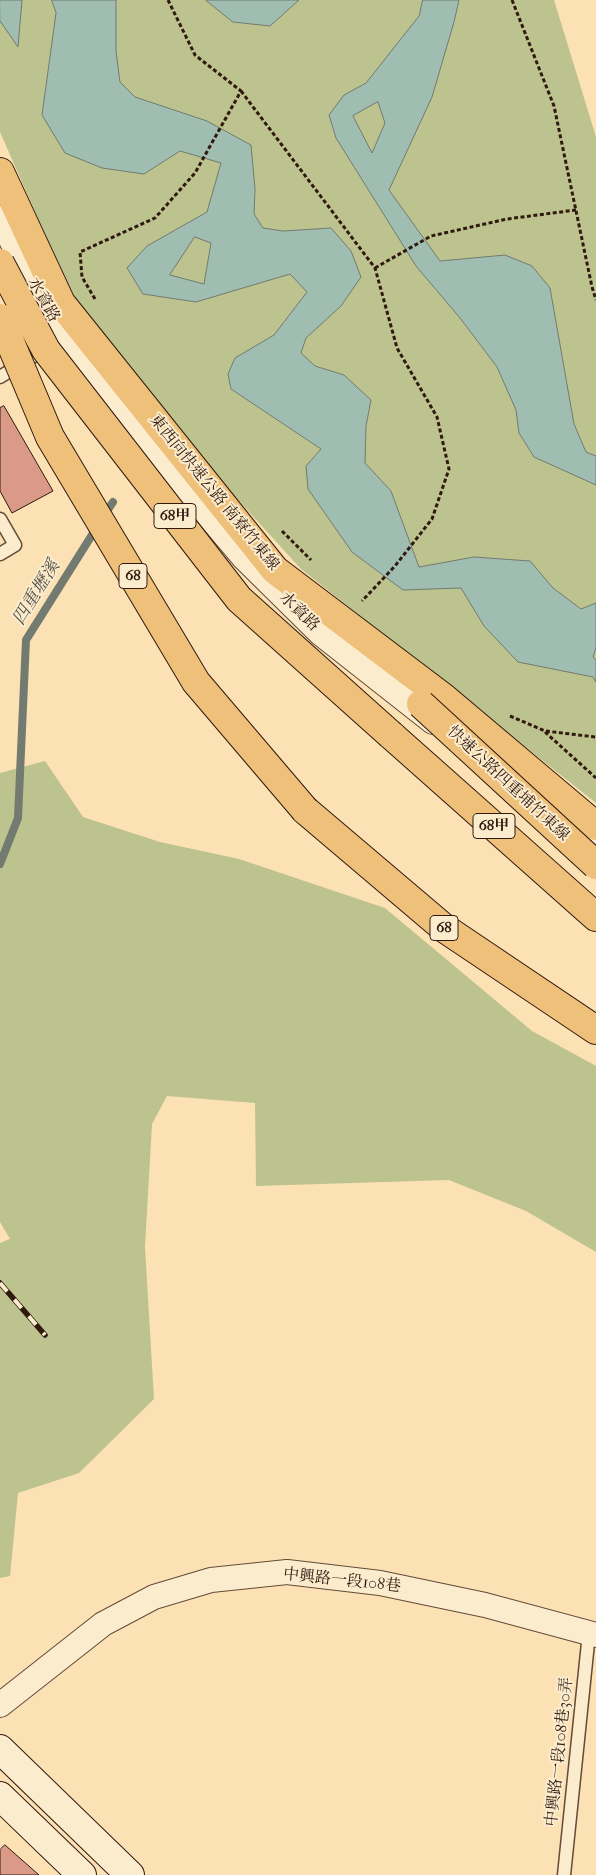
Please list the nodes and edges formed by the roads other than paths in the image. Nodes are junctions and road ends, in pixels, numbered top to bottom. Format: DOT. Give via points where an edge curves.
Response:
graph roads {
  1 [pos="0,172"];
  2 [pos="0,218"];
  3 [pos="0,263"];
  4 [pos="0,318"];
  5 [pos="64,336"];
  6 [pos="0,377"];
  7 [pos="0,520"];
  8 [pos="0,554"];
  9 [pos="275,570"];
  10 [pos="596,826"];
  11 [pos="596,845"];
  12 [pos="596,865"];
  13 [pos="596,917"];
  14 [pos="596,1030"];
  15 [pos="593,1634"];
  16 [pos="0,1705"];
  17 [pos="0,1749"];
  18 [pos="0,1796"];
  19 [pos="82,1875"];
  20 [pos="130,1875"];
  21 [pos="564,1875"];
  1 -- 9 [label="highway, 東西向快速公路 南寮竹東線" via="61,303"];
  2 -- 5 [label="street, 水資路" via="51,320"];
  3 -- 13 [label="highway, 68甲, bridge" via="46,350 239,599"];
  4 -- 14 [label="highway, 68, bridge" via="50,436 196,682 305,810 444,928"];
  5 -- 6 [label="lane"];
  5 -- 11 [label="street, 水資路" via="153,450 244,558 320,633"];
  7 -- 8 [label="lane" via="15,545"];
  9 -- 10 [label="highway, 東西向快速公路 南寮竹東線" via="444,698"];
  9 -- 12 [label="highway, 快速公路四重埔竹東線 / 68甲, bridge"];
  15 -- 16 [label="street, 中興路一段108巷" via="485,1605 380,1582 287,1572 212,1580 154,1597 103,1624"];
  15 -- 21 [label="lane, 中興路一段108巷30弄"];
  17 -- 20 [label="main road"];
  18 -- 19 [label="main road"];
}
